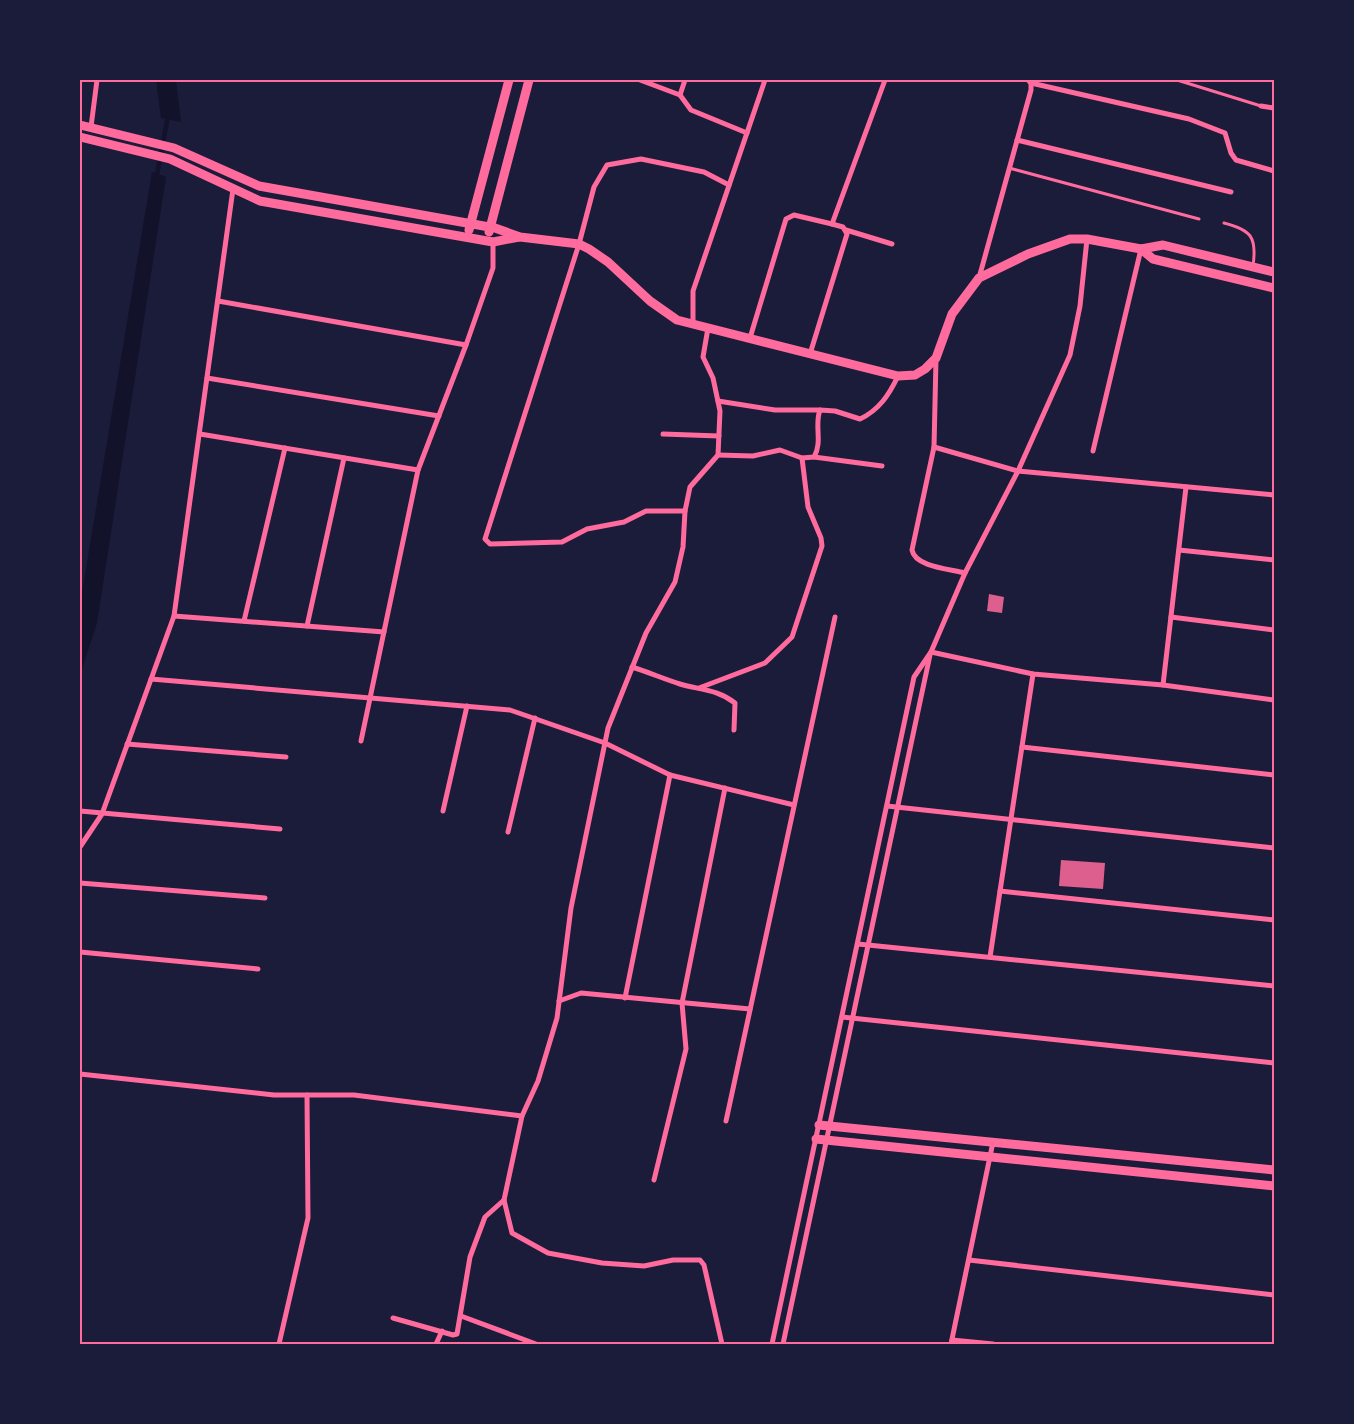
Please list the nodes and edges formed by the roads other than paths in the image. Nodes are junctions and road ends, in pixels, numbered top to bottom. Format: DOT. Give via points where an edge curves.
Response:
graph roads {
  1 [pos="97,80"];
  2 [pos="509,80"];
  3 [pos="529,80"];
  4 [pos="640,80"];
  5 [pos="685,80"];
  6 [pos="765,80"];
  7 [pos="885,80"];
  8 [pos="1177,80"];
  9 [pos="1031,81"];
  10 [pos="680,95"];
  11 [pos="1261,106"];
  12 [pos="1274,108"];
  13 [pos="80,125"];
  14 [pos="91,127"];
  15 [pos="747,133"];
  16 [pos="80,136"];
  17 [pos="1017,140"];
  18 [pos="1008,167"];
  19 [pos="1274,170"];
  20 [pos="729,185"];
  21 [pos="259,186"];
  22 [pos="233,189"];
  23 [pos="1230,192"];
  24 [pos="254,199"];
  25 [pos="1199,219"];
  26 [pos="1224,223"];
  27 [pos="471,224"];
  28 [pos="832,224"];
  29 [pos="490,228"];
  30 [pos="846,230"];
  31 [pos="468,237"];
  32 [pos="520,237"];
  33 [pos="1088,239"];
  34 [pos="490,241"];
  35 [pos="578,244"];
  36 [pos="892,244"];
  37 [pos="1141,249"];
  38 [pos="1253,267"];
  39 [pos="1274,272"];
  40 [pos="979,278"];
  41 [pos="1274,288"];
  42 [pos="218,301"];
  43 [pos="693,324"];
  44 [pos="708,328"];
  45 [pos="750,338"];
  46 [pos="466,345"];
  47 [pos="810,354"];
  48 [pos="936,358"];
  49 [pos="898,376"];
  50 [pos="207,378"];
  51 [pos="718,401"];
  52 [pos="820,410"];
  53 [pos="439,416"];
  54 [pos="200,434"];
  55 [pos="663,434"];
  56 [pos="719,436"];
  57 [pos="934,447"];
  58 [pos="285,448"];
  59 [pos="1093,450"];
  60 [pos="718,455"];
  61 [pos="814,457"];
  62 [pos="344,458"];
  63 [pos="802,458"];
  64 [pos="882,466"];
  65 [pos="418,470"];
  66 [pos="1018,471"];
  67 [pos="1186,487"];
  68 [pos="1274,495"];
  69 [pos="685,510"];
  70 [pos="1179,550"];
  71 [pos="1274,560"];
  72 [pos="965,573"];
  73 [pos="174,616"];
  74 [pos="1171,617"];
  75 [pos="835,618"];
  76 [pos="244,621"];
  77 [pos="307,626"];
  78 [pos="1274,630"];
  79 [pos="384,632"];
  80 [pos="931,652"];
  81 [pos="632,667"];
  82 [pos="1033,674"];
  83 [pos="151,679"];
  84 [pos="1162,685"];
  85 [pos="699,688"];
  86 [pos="370,698"];
  87 [pos="1274,700"];
  88 [pos="467,706"];
  89 [pos="535,718"];
  90 [pos="734,730"];
  91 [pos="360,741"];
  92 [pos="605,743"];
  93 [pos="127,744"];
  94 [pos="1022,747"];
  95 [pos="286,757"];
  96 [pos="670,775"];
  97 [pos="1274,775"];
  98 [pos="725,788"];
  99 [pos="794,805"];
  100 [pos="887,806"];
  101 [pos="898,807"];
  102 [pos="80,811"];
  103 [pos="443,812"];
  104 [pos="102,814"];
  105 [pos="1010,821"];
  106 [pos="280,830"];
  107 [pos="508,832"];
  108 [pos="80,847"];
  109 [pos="1274,848"];
  110 [pos="80,882"];
  111 [pos="1000,891"];
  112 [pos="265,898"];
  113 [pos="1274,920"];
  114 [pos="858,944"];
  115 [pos="868,945"];
  116 [pos="80,952"];
  117 [pos="990,957"];
  118 [pos="258,969"];
  119 [pos="1274,986"];
  120 [pos="625,998"];
  121 [pos="559,1001"];
  122 [pos="682,1004"];
  123 [pos="750,1009"];
  124 [pos="842,1017"];
  125 [pos="852,1018"];
  126 [pos="1274,1062"];
  127 [pos="80,1074"];
  128 [pos="307,1095"];
  129 [pos="522,1116"];
  130 [pos="726,1121"];
  131 [pos="819,1125"];
  132 [pos="830,1126"];
  133 [pos="816,1139"];
  134 [pos="826,1140"];
  135 [pos="993,1142"];
  136 [pos="990,1157"];
  137 [pos="1274,1170"];
  138 [pos="654,1180"];
  139 [pos="1274,1186"];
  140 [pos="504,1200"];
  141 [pos="969,1260"];
  142 [pos="1274,1295"];
  143 [pos="461,1316"];
  144 [pos="393,1318"];
  145 [pos="442,1331"];
  146 [pos="952,1342"];
  147 [pos="279,1344"];
  148 [pos="436,1344"];
  149 [pos="536,1344"];
  150 [pos="722,1344"];
  151 [pos="772,1344"];
  152 [pos="783,1344"];
  153 [pos="993,1344"];
  1 -- 14 [label="street"];
  2 -- 27 [label="street"];
  3 -- 29 [label="street"];
  4 -- 10 [label="street"];
  5 -- 10 [label="street"];
  6 -- 15 [label="street"];
  7 -- 28 [label="street"];
  8 -- 11 [label="lane"];
  9 -- 17 [label="street"];
  9 -- 19 [label="street" via="1189,119 1225,133 1236,160"];
  10 -- 15 [label="street" via="691,110"];
  11 -- 12 [label="street"];
  13 -- 14 [label="street"];
  14 -- 21 [label="street" via="174,148"];
  15 -- 20 [label="street"];
  16 -- 22 [label="street" via="170,159"];
  17 -- 18 [label="street"];
  17 -- 23 [label="street"];
  18 -- 25 [label="lane"];
  18 -- 40 [label="street"];
  20 -- 35 [label="street" via="704,172 641,158 608,165 594,187"];
  20 -- 43 [label="street" via="694,291"];
  21 -- 24 [label="street"];
  21 -- 27 [label="street"];
  22 -- 24 [label="street"];
  22 -- 42 [label="street"];
  24 -- 31 [label="street"];
  26 -- 38 [label="lane" via="1241,227 1251,236 1255,249"];
  27 -- 29 [label="street"];
  27 -- 31 [label="street"];
  28 -- 30 [label="street"];
  28 -- 45 [label="street" via="794,215 786,219"];
  29 -- 32 [label="street"];
  29 -- 34 [label="street"];
  30 -- 36 [label="street"];
  30 -- 47 [label="street"];
  31 -- 34 [label="street"];
  32 -- 34 [label="street"];
  32 -- 35 [label="street"];
  33 -- 37 [label="street"];
  33 -- 40 [label="street" via="1070,239 1055,244"];
  33 -- 66 [label="street" via="1070,354"];
  34 -- 46 [label="street" via="493,268"];
  35 -- 43 [label="street" via="608,262 650,301 677,320"];
  35 -- 69 [label="street" via="485,539 490,544 562,542 587,529 624,522 646,511"];
  37 -- 38 [label="street" via="1164,245"];
  37 -- 41 [label="street" via="1153,258"];
  37 -- 59 [label="street"];
  38 -- 39 [label="street"];
  40 -- 48 [label="street" via="952,314"];
  42 -- 46 [label="street"];
  42 -- 50 [label="street"];
  43 -- 44 [label="street"];
  44 -- 45 [label="street"];
  44 -- 51 [label="street" via="703,357 713,378"];
  45 -- 47 [label="street"];
  46 -- 53 [label="street"];
  47 -- 49 [label="street"];
  48 -- 49 [label="street" via="915,375"];
  48 -- 57 [label="street"];
  49 -- 52 [label="street" via="874,412 860,419"];
  50 -- 53 [label="street"];
  50 -- 54 [label="street"];
  51 -- 52 [label="street" via="779,411"];
  51 -- 56 [label="street"];
  52 -- 61 [label="street" via="817,417 819,450"];
  53 -- 65 [label="street"];
  54 -- 58 [label="street"];
  54 -- 73 [label="street"];
  55 -- 56 [label="street"];
  56 -- 60 [label="street"];
  57 -- 66 [label="street"];
  57 -- 72 [label="street" via="912,550 919,561"];
  58 -- 62 [label="street"];
  58 -- 76 [label="street"];
  60 -- 63 [label="street" via="754,456 780,450"];
  60 -- 69 [label="street" via="690,488"];
  61 -- 63 [label="street"];
  61 -- 64 [label="street"];
  62 -- 65 [label="street"];
  62 -- 77 [label="street"];
  63 -- 85 [label="street" via="809,510 822,546 792,637 765,663"];
  65 -- 79 [label="street"];
  66 -- 67 [label="street"];
  66 -- 72 [label="street"];
  67 -- 68 [label="street"];
  67 -- 70 [label="street"];
  69 -- 81 [label="street" via="683,547 675,582 646,633"];
  70 -- 71 [label="street"];
  70 -- 74 [label="street"];
  72 -- 80 [label="street"];
  73 -- 76 [label="street"];
  73 -- 83 [label="street"];
  74 -- 78 [label="street"];
  74 -- 84 [label="street"];
  75 -- 99 [label="street"];
  76 -- 77 [label="street"];
  77 -- 79 [label="street"];
  79 -- 86 [label="street"];
  80 -- 82 [label="street"];
  80 -- 100 [label="street" via="914,677"];
  80 -- 101 [label="street"];
  81 -- 85 [label="street"];
  81 -- 92 [label="street"];
  82 -- 84 [label="street"];
  82 -- 94 [label="street"];
  83 -- 86 [label="street"];
  83 -- 93 [label="street"];
  84 -- 87 [label="street"];
  85 -- 90 [label="street" via="712,690 735,703"];
  86 -- 88 [label="street"];
  86 -- 91 [label="street"];
  88 -- 89 [label="street" via="510,710"];
  88 -- 103 [label="street"];
  89 -- 92 [label="street"];
  89 -- 107 [label="street"];
  92 -- 96 [label="street"];
  92 -- 121 [label="street" via="571,908"];
  93 -- 95 [label="street"];
  93 -- 104 [label="street"];
  94 -- 97 [label="street"];
  94 -- 105 [label="street"];
  96 -- 98 [label="street"];
  96 -- 120 [label="street"];
  98 -- 99 [label="street"];
  98 -- 122 [label="street"];
  99 -- 123 [label="street"];
  100 -- 101 [label="street"];
  100 -- 114 [label="street"];
  101 -- 105 [label="street"];
  101 -- 115 [label="street"];
  102 -- 104 [label="street"];
  104 -- 106 [label="street"];
  104 -- 108 [label="street"];
  105 -- 109 [label="street"];
  105 -- 111 [label="street"];
  110 -- 112 [label="street"];
  111 -- 113 [label="street"];
  111 -- 117 [label="street"];
  114 -- 115 [label="street"];
  114 -- 124 [label="street"];
  115 -- 117 [label="street"];
  115 -- 125 [label="street"];
  116 -- 118 [label="street"];
  117 -- 119 [label="street"];
  120 -- 121 [label="street" via="580,993"];
  120 -- 122 [label="street"];
  121 -- 129 [label="street" via="538,1081"];
  122 -- 123 [label="street"];
  122 -- 138 [label="street" via="686,1049"];
  123 -- 130 [label="street"];
  124 -- 125 [label="street"];
  124 -- 131 [label="street"];
  125 -- 126 [label="street"];
  125 -- 132 [label="street"];
  127 -- 128 [label="street" via="192,1088"];
  128 -- 129 [label="street" via="354,1095"];
  128 -- 147 [label="street" via="308,1218"];
  129 -- 140 [label="street"];
  131 -- 132 [label="street"];
  131 -- 133 [label="street"];
  132 -- 134 [label="street"];
  132 -- 135 [label="street"];
  133 -- 134 [label="street"];
  133 -- 151 [label="street"];
  134 -- 136 [label="street"];
  134 -- 152 [label="street"];
  135 -- 136 [label="street"];
  135 -- 137 [label="street"];
  136 -- 139 [label="street"];
  136 -- 141 [label="street"];
  140 -- 143 [label="street" via="485,1217 470,1257"];
  140 -- 150 [label="street" via="512,1233 548,1253 602,1263 644,1266 673,1260 700,1260"];
  141 -- 142 [label="street"];
  141 -- 146 [label="street"];
  143 -- 145 [label="street" via="457,1334"];
  143 -- 149 [label="street"];
  144 -- 145 [label="street"];
  145 -- 148 [label="street"];
  146 -- 153 [label="street"];
}
